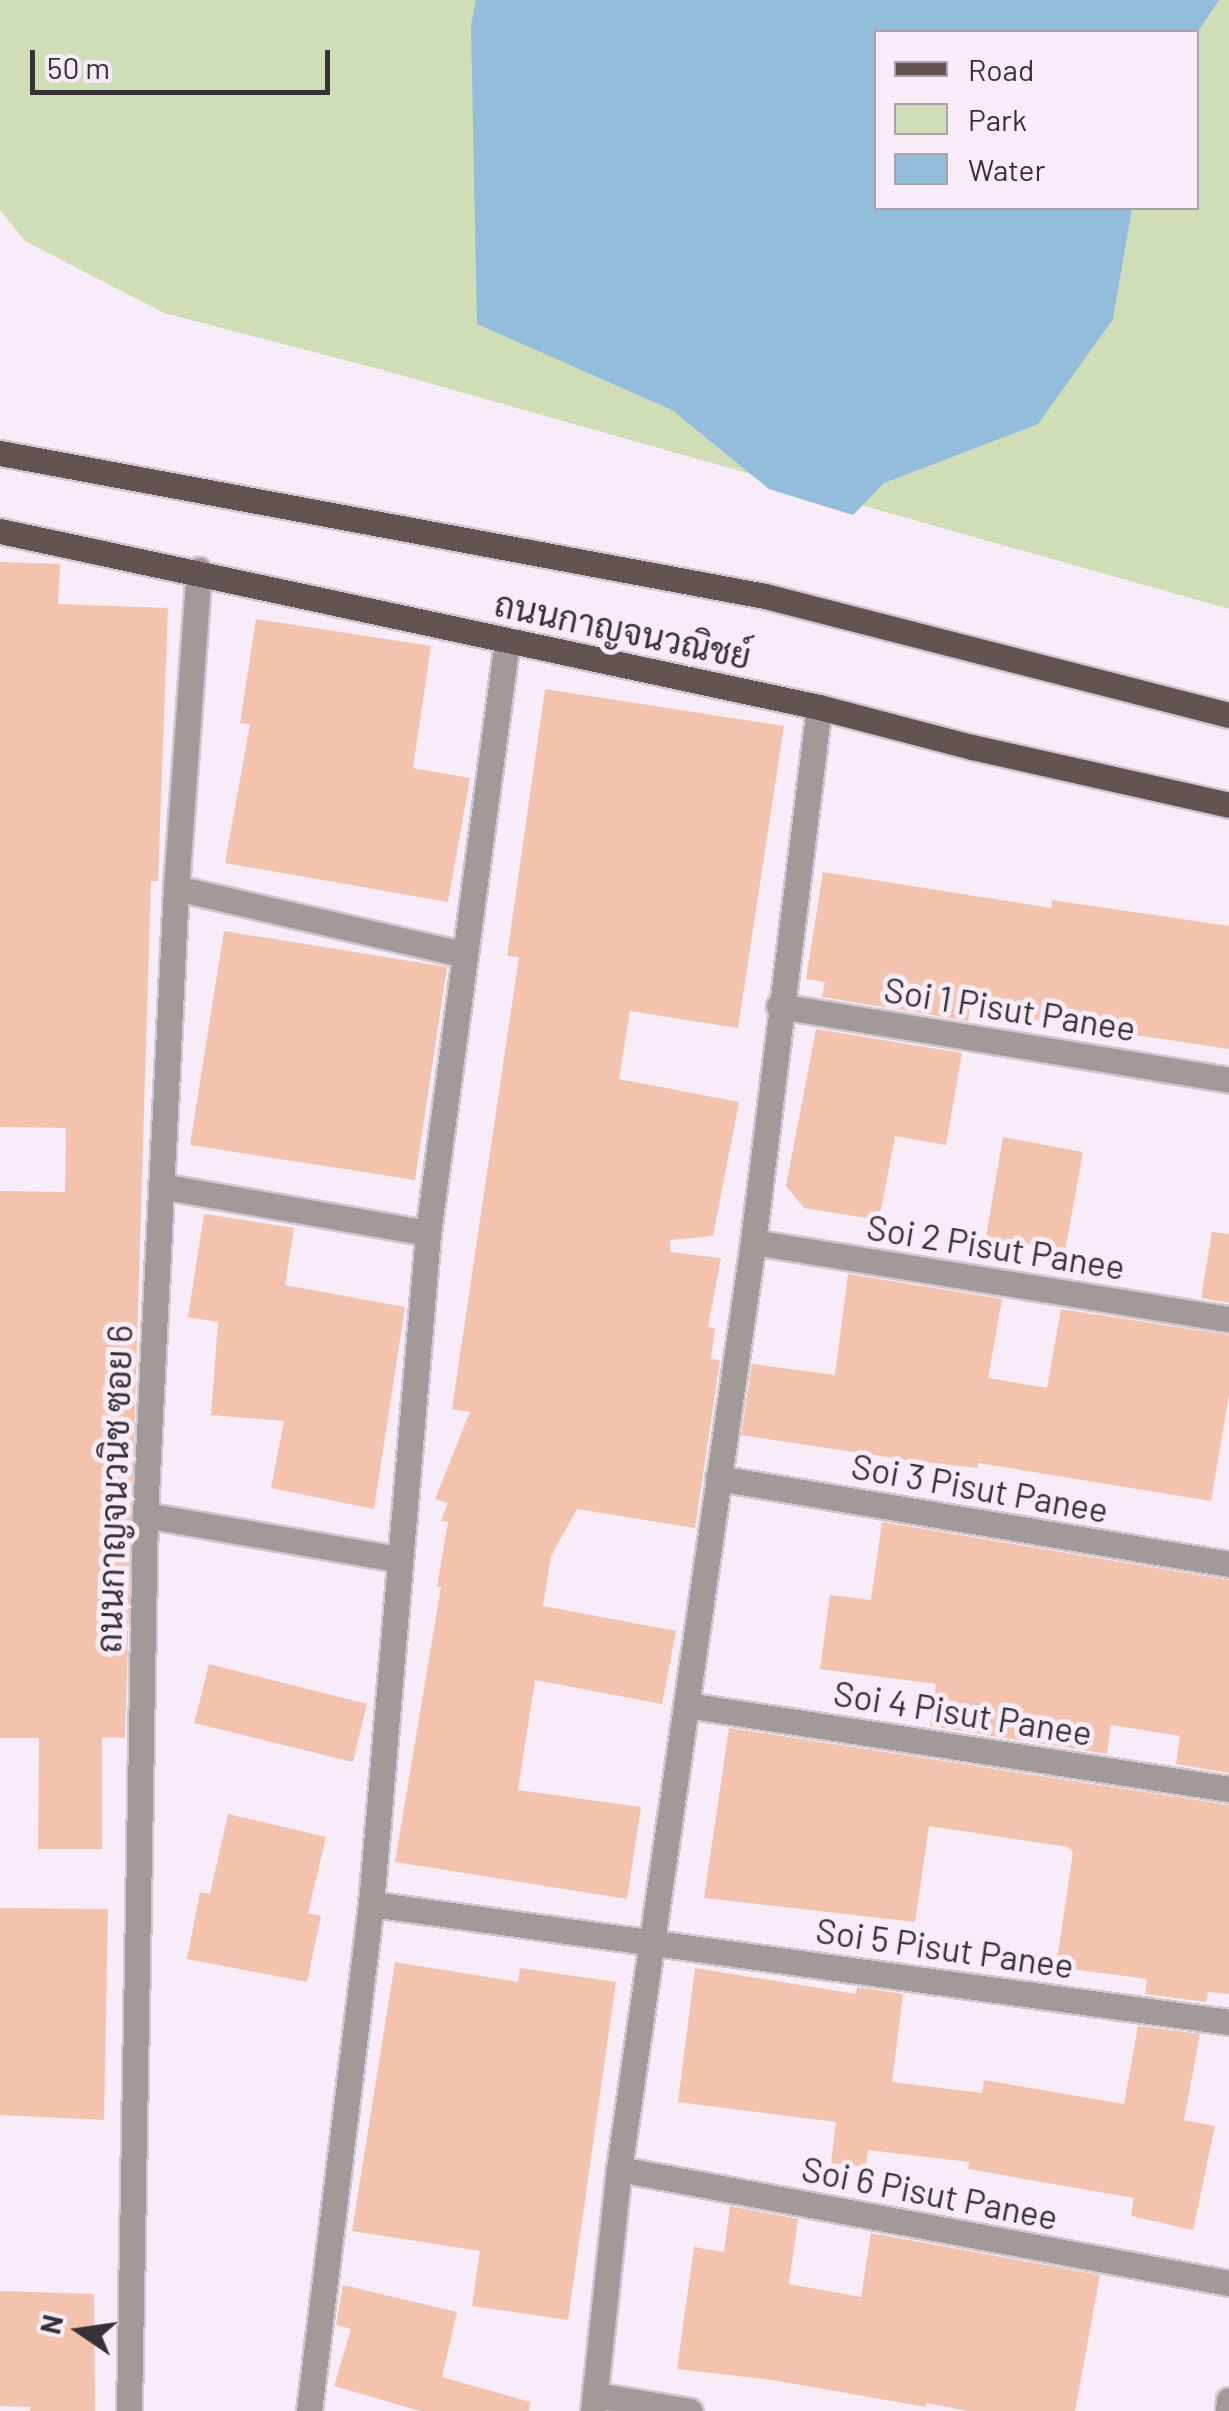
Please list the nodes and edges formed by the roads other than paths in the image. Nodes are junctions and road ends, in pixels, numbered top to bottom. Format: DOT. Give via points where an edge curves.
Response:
graph roads {
  1 [pos="0,453"];
  2 [pos="0,531"];
  3 [pos="199,570"];
  4 [pos="507,640"];
  5 [pos="819,706"];
  6 [pos="1229,715"];
  7 [pos="1229,805"];
  8 [pos="176,888"];
  9 [pos="462,954"];
  10 [pos="779,1006"];
  11 [pos="1229,1080"];
  12 [pos="161,1186"];
  13 [pos="428,1234"];
  14 [pos="753,1242"];
  15 [pos="1229,1319"];
  16 [pos="718,1478"];
  17 [pos="144,1515"];
  18 [pos="398,1559"];
  19 [pos="1229,1564"];
  20 [pos="686,1705"];
  21 [pos="1229,1789"];
  22 [pos="371,1904"];
  23 [pos="652,1942"];
  24 [pos="1229,2022"];
  25 [pos="619,2169"];
  26 [pos="1229,2284"];
  27 [pos="1229,2400"];
  28 [pos="594,2403"];
  29 [pos="129,2411"];
  30 [pos="310,2411"];
  31 [pos="690,2411"];
  32 [pos="1228,2411"];
  1 -- 6 [label="main road, ถนนกาญจนวณิชย์" via="765,596"];
  2 -- 3 [label="main road, ถนนกาญจนวณิชย์"];
  3 -- 4 [label="main road, ถนนกาญจนวณิชย์"];
  3 -- 8 [label="street, ถนนกาญจนวนิช ซอย 6"];
  4 -- 5 [label="main road, ถนนกาญจนวณิชย์"];
  4 -- 9 [label="street"];
  5 -- 7 [label="main road, ถนนกาญจนวณิชย์"];
  5 -- 10 [label="street"];
  8 -- 9 [label="street"];
  8 -- 12 [label="street, ถนนกาญจนวนิช ซอย 6"];
  9 -- 13 [label="street"];
  10 -- 11 [label="street, Soi 1 Pisut Panee"];
  10 -- 14 [label="street"];
  12 -- 13 [label="street"];
  12 -- 17 [label="street, ถนนกาญจนวนิช ซอย 6"];
  13 -- 18 [label="street"];
  14 -- 15 [label="street, Soi 2 Pisut Panee"];
  14 -- 16 [label="street"];
  16 -- 19 [label="street, Soi 3 Pisut Panee"];
  16 -- 20 [label="street"];
  17 -- 18 [label="street"];
  17 -- 29 [label="street, ถนนกาญจนวนิช ซอย 6"];
  18 -- 22 [label="street"];
  20 -- 21 [label="street, Soi 4 Pisut Panee"];
  20 -- 23 [label="street"];
  22 -- 23 [label="street, Soi 5 Pisut Panee"];
  22 -- 30 [label="street"];
  23 -- 24 [label="street, Soi 5 Pisut Panee"];
  23 -- 25 [label="street"];
  25 -- 26 [label="street, Soi 6 Pisut Panee"];
  25 -- 28 [label="street"];
  27 -- 32 [label="street"];
  28 -- 31 [label="street"];
}
